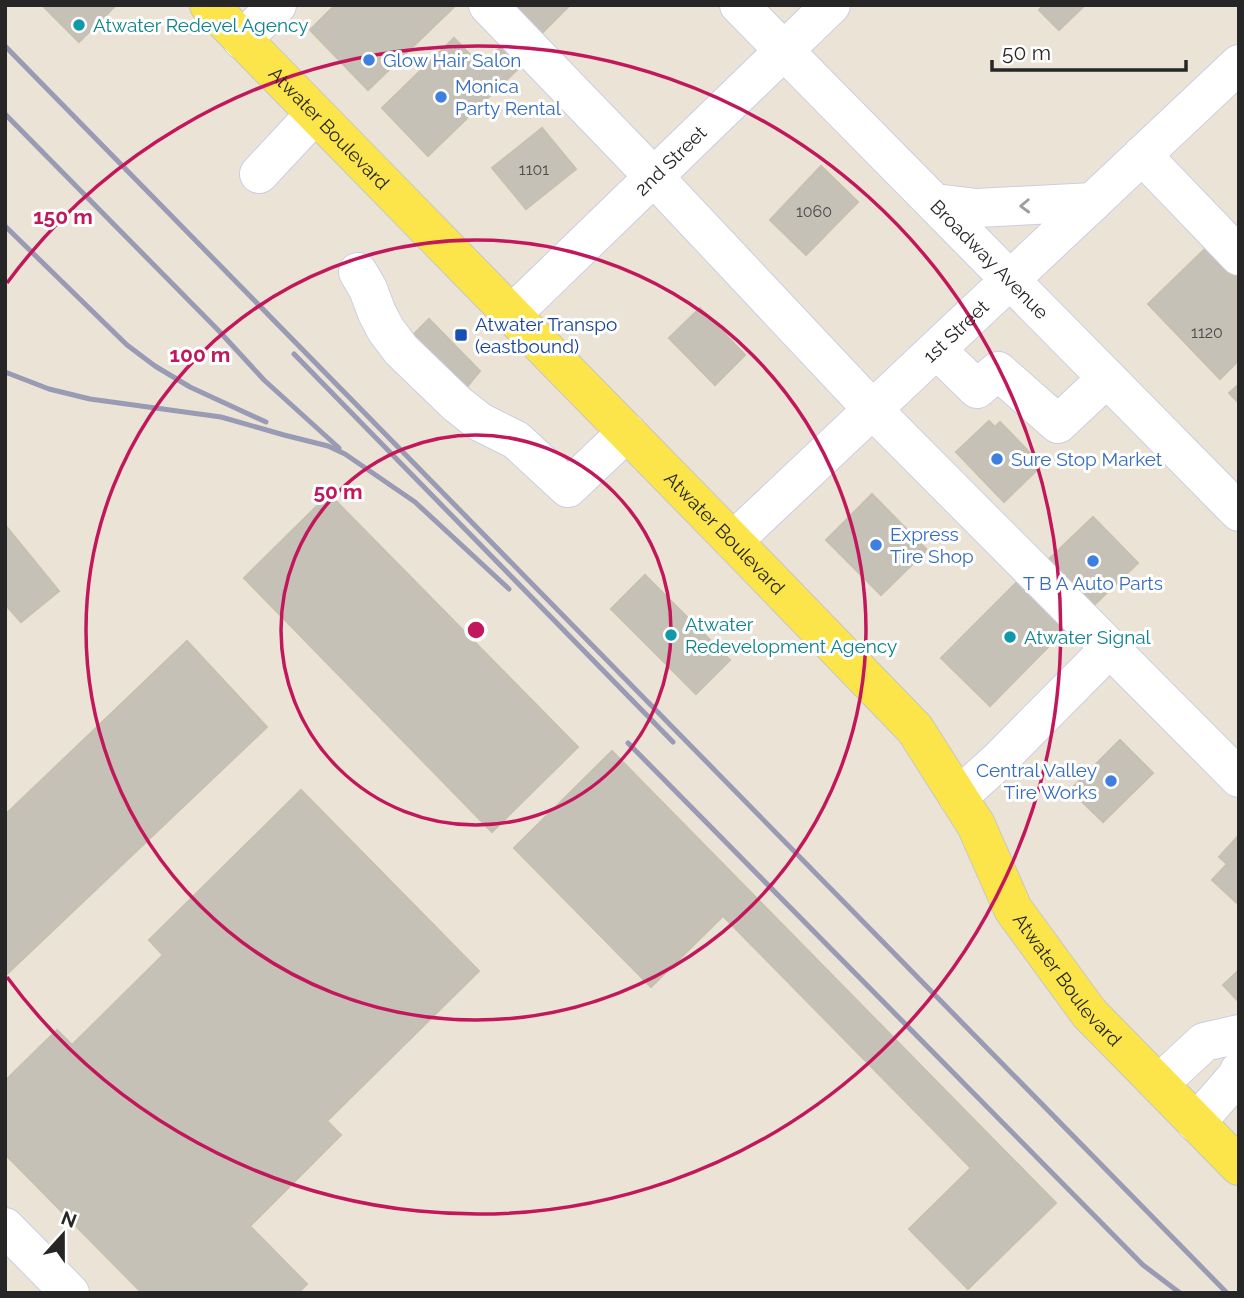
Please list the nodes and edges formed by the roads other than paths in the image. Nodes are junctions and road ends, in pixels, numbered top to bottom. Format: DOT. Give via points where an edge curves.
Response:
graph roads {
  1 [pos="209,5"];
  2 [pos="277,5"];
  3 [pos="488,5"];
  4 [pos="740,5"];
  5 [pos="831,5"];
  6 [pos="242,40"];
  7 [pos="784,51"];
  8 [pos="1239,64"];
  9 [pos="315,114"];
  10 [pos="1142,155"];
  11 [pos="259,174"];
  12 [pos="654,177"];
  13 [pos="1093,202"];
  14 [pos="935,203"];
  15 [pos="1239,256"];
  16 [pos="358,272"];
  17 [pos="1011,280"];
  18 [pos="512,315"];
  19 [pos="937,349"];
  20 [pos="1107,378"];
  21 [pos="873,410"];
  22 [pos="626,432"];
  23 [pos="1239,512"];
  24 [pos="733,541"];
  25 [pos="1099,659"];
  26 [pos="1239,778"];
  27 [pos="958,797"];
  28 [pos="1239,1034"];
  29 [pos="1239,1071"];
  30 [pos="1158,1084"];
  31 [pos="1196,1123"];
  32 [pos="1239,1166"];
  33 [pos="5,1227"];
  34 [pos="70,1293"];
  1 -- 6 [label="main road, Atwater Boulevard"];
  2 -- 6 [label="street"];
  3 -- 12 [label="street"];
  4 -- 7 [label="street, Broadway Avenue"];
  5 -- 7 [label="street, 2nd Street"];
  6 -- 9 [label="main road, Atwater Boulevard"];
  7 -- 12 [label="street, 2nd Street"];
  7 -- 14 [label="street, Broadway Avenue"];
  8 -- 10 [label="street, 1st Street"];
  9 -- 11 [label="street"];
  9 -- 18 [label="main road, Atwater Boulevard"];
  10 -- 13 [label="street, 1st Street"];
  10 -- 15 [label="street"];
  12 -- 18 [label="street, 2nd Street"];
  12 -- 21 [label="street"];
  13 -- 14 [label="street, one-way" via="977,208"];
  13 -- 17 [label="street, 1st Street"];
  14 -- 17 [label="street, Broadway Avenue"];
  16 -- 22 [label="street" via="376,313 401,350 457,404 516,440 568,488"];
  17 -- 19 [label="street, 1st Street"];
  17 -- 20 [label="street, Broadway Avenue"];
  18 -- 22 [label="main road, Atwater Boulevard"];
  19 -- 20 [label="street" via="977,388 998,371 1058,424"];
  19 -- 21 [label="street, 1st Street"];
  20 -- 23 [label="street, Broadway Avenue"];
  21 -- 24 [label="street, 1st Street"];
  21 -- 26 [label="street"];
  22 -- 24 [label="main road, Atwater Boulevard"];
  24 -- 27 [label="main road, Atwater Boulevard" via="915,729"];
  25 -- 27 [label="street"];
  27 -- 30 [label="main road, Atwater Boulevard" via="976,825 1013,909 1089,1013"];
  28 -- 30 [label="street" via="1204,1042"];
  29 -- 31 [label="street"];
  30 -- 31 [label="main road, Atwater Boulevard"];
  31 -- 32 [label="main road, Atwater Boulevard"];
  33 -- 34 [label="street"];
}
